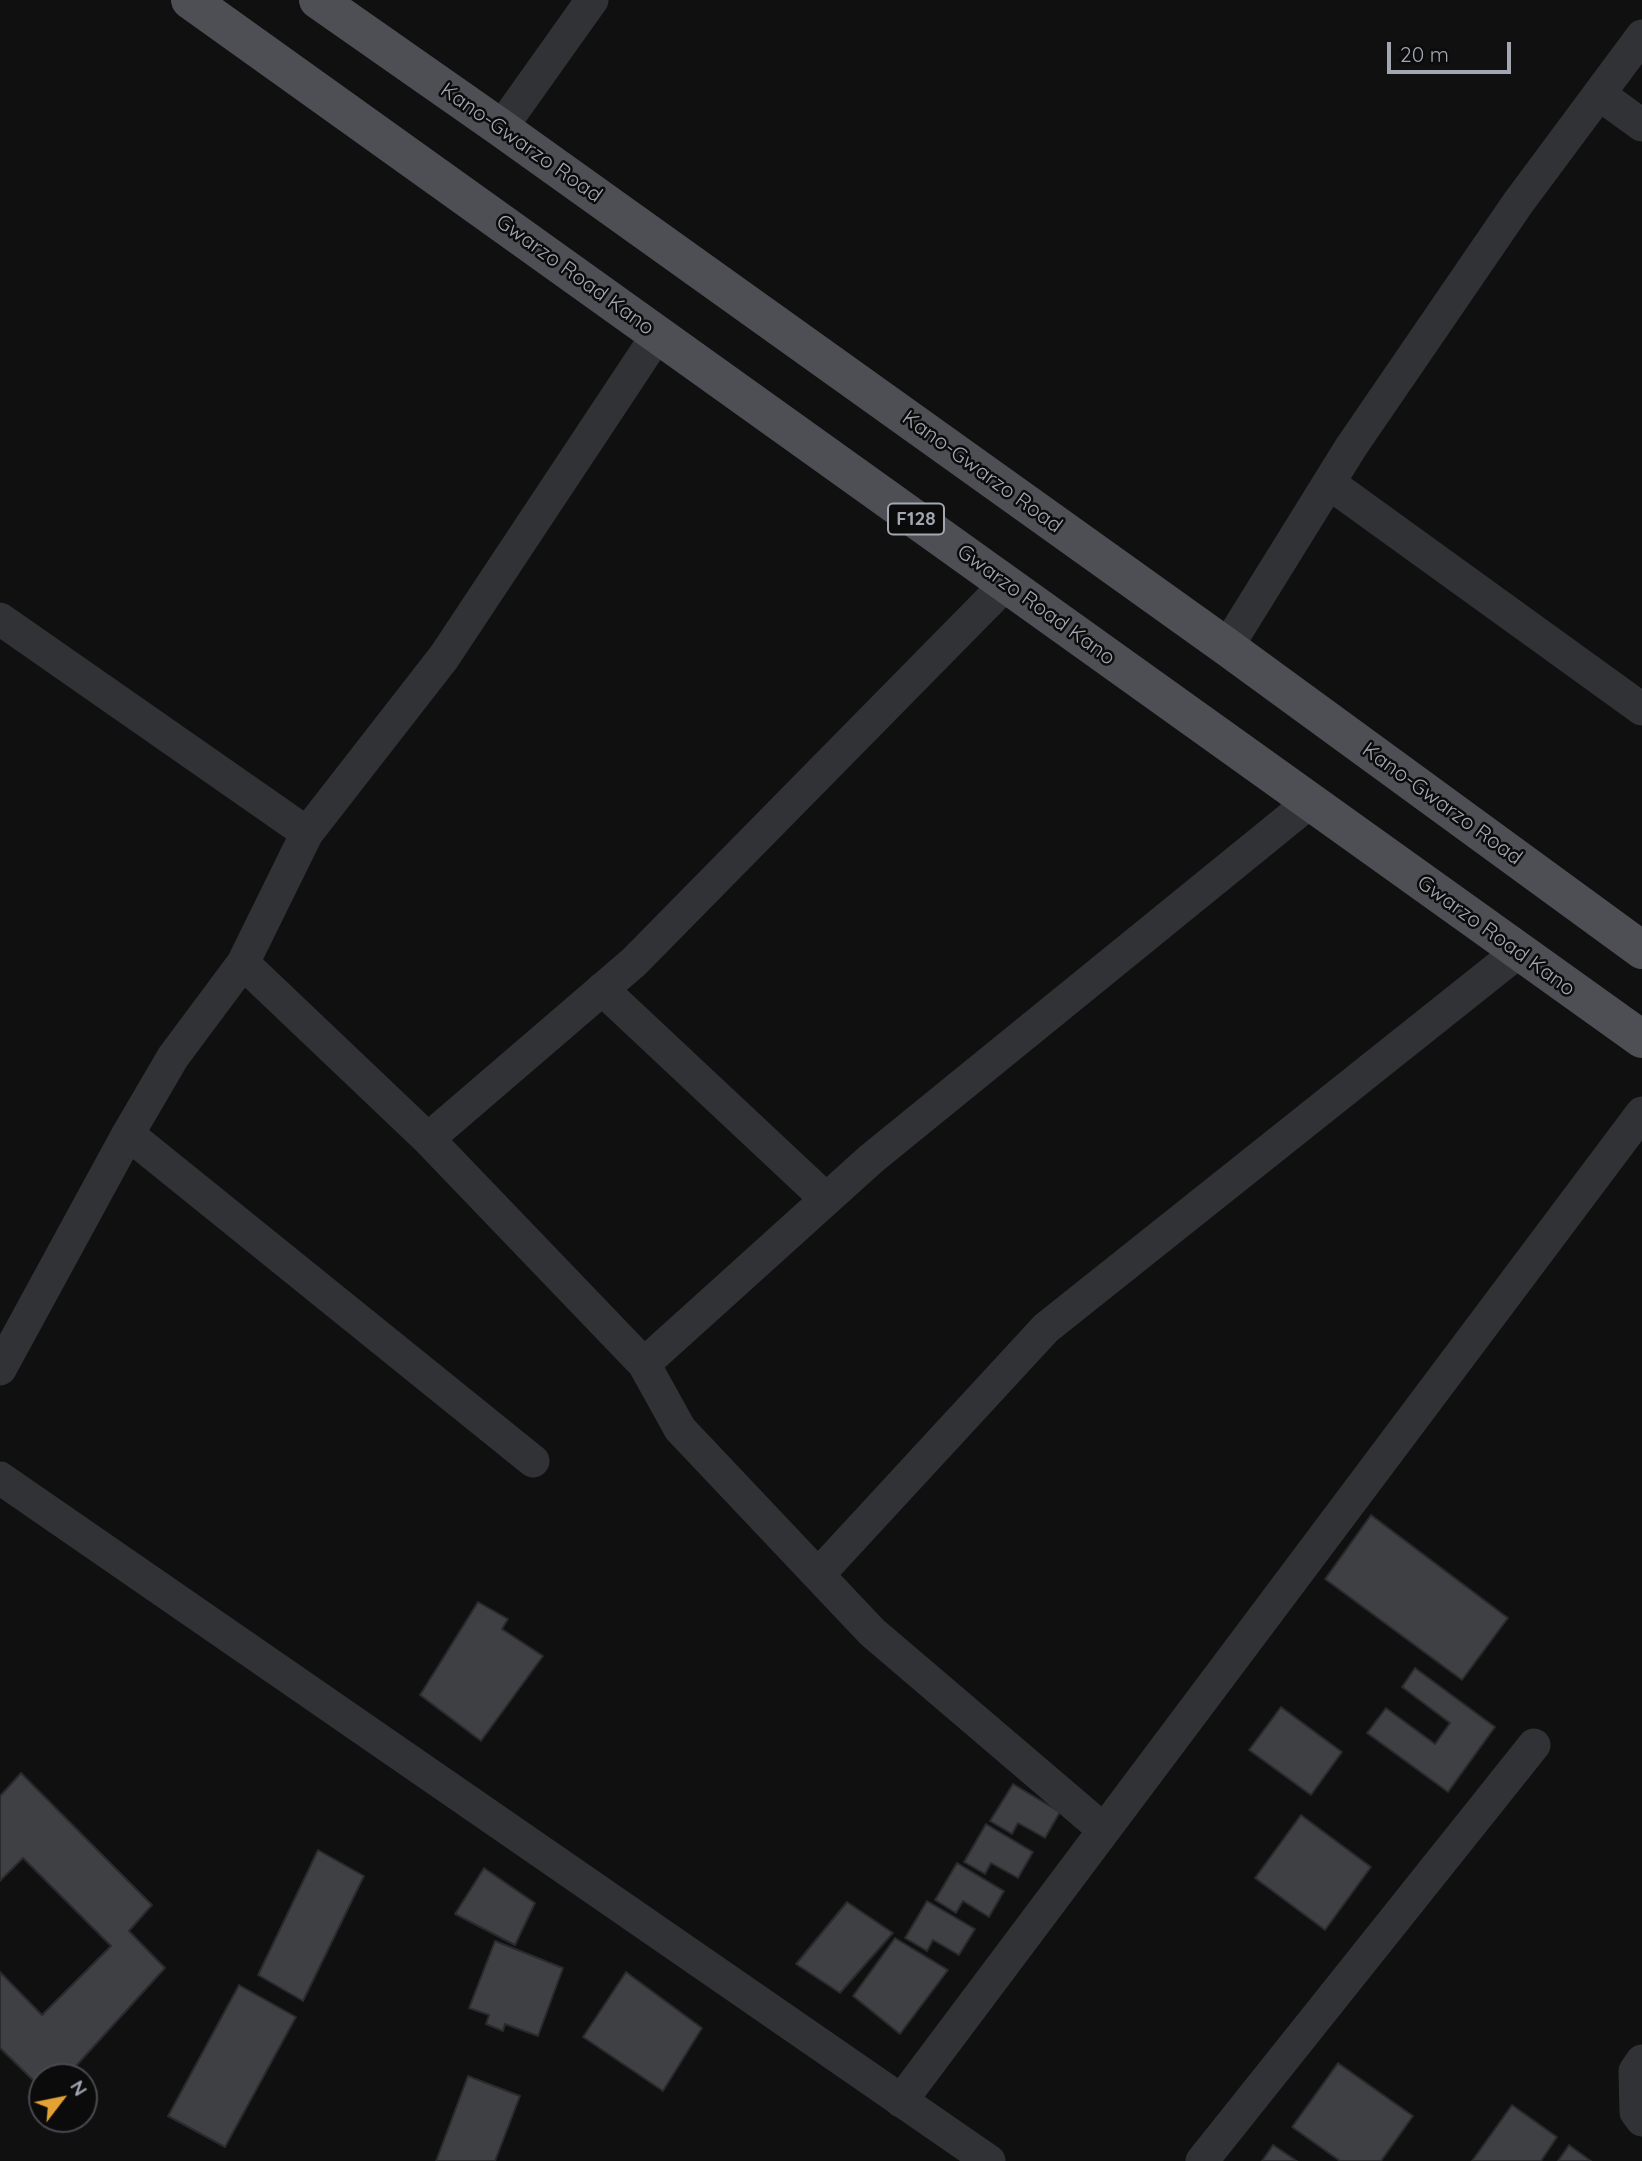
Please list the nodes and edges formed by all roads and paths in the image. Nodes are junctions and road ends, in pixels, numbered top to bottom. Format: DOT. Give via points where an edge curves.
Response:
graph roads {
  1 [pos="190,0"];
  2 [pos="318,0"];
  3 [pos="592,0"];
  4 [pos="1642,36"];
  5 [pos="1599,94"];
  6 [pos="1642,125"];
  7 [pos="501,128"];
  8 [pos="657,334"];
  9 [pos="1329,483"];
  10 [pos="1006,584"];
  11 [pos="0,619"];
  12 [pos="1227,647"];
  13 [pos="1642,709"];
  14 [pos="1310,802"];
  15 [pos="307,833"];
  16 [pos="1642,950"];
  17 [pos="1518,952"];
  18 [pos="243,963"];
  19 [pos="602,989"];
  20 [pos="1642,1039"];
  21 [pos="1642,1113"];
  22 [pos="128,1134"];
  23 [pos="428,1139"];
  24 [pos="827,1199"];
  25 [pos="644,1364"];
  26 [pos="0,1369"];
  27 [pos="533,1461"];
  28 [pos="0,1478"];
  29 [pos="818,1575"];
  30 [pos="1534,1745"];
  31 [pos="1104,1830"];
  32 [pos="1642,2061"];
  33 [pos="901,2101"];
  34 [pos="1642,2120"];
  35 [pos="989,2161"];
  36 [pos="1202,2161"];
  1 -- 8 [label="main road, Gwarzo Road Kano / F128"];
  2 -- 7 [label="main road, Kano-Gwarzo Road"];
  3 -- 7 [label="street"];
  4 -- 5 [label="street"];
  5 -- 6 [label="street"];
  5 -- 9 [label="street" via="1518,203"];
  7 -- 12 [label="main road, Kano-Gwarzo Road"];
  8 -- 10 [label="main road, Gwarzo Road Kano / F128"];
  8 -- 15 [label="street" via="444,657"];
  9 -- 12 [label="street"];
  9 -- 13 [label="street"];
  10 -- 14 [label="main road, Gwarzo Road Kano / F128"];
  10 -- 19 [label="street" via="634,962"];
  11 -- 15 [label="street"];
  12 -- 16 [label="main road, Kano-Gwarzo Road"];
  14 -- 17 [label="main road, Gwarzo Road Kano / F128"];
  14 -- 24 [label="street"];
  15 -- 18 [label="street"];
  17 -- 20 [label="main road, Gwarzo Road Kano / F128"];
  17 -- 29 [label="street" via="1046,1328"];
  18 -- 22 [label="street" via="173,1057"];
  18 -- 23 [label="street"];
  19 -- 23 [label="street"];
  19 -- 24 [label="street"];
  21 -- 31 [label="street"];
  22 -- 26 [label="street"];
  22 -- 27 [label="street"];
  23 -- 25 [label="street"];
  24 -- 25 [label="street"];
  25 -- 29 [label="street" via="680,1429"];
  28 -- 33 [label="street"];
  29 -- 31 [label="street" via="872,1632"];
  30 -- 36 [label="street"];
  31 -- 33 [label="street"];
  32 -- 34 [label="street" via="1634,2071 1636,2112"];
  33 -- 35 [label="street"];
}
